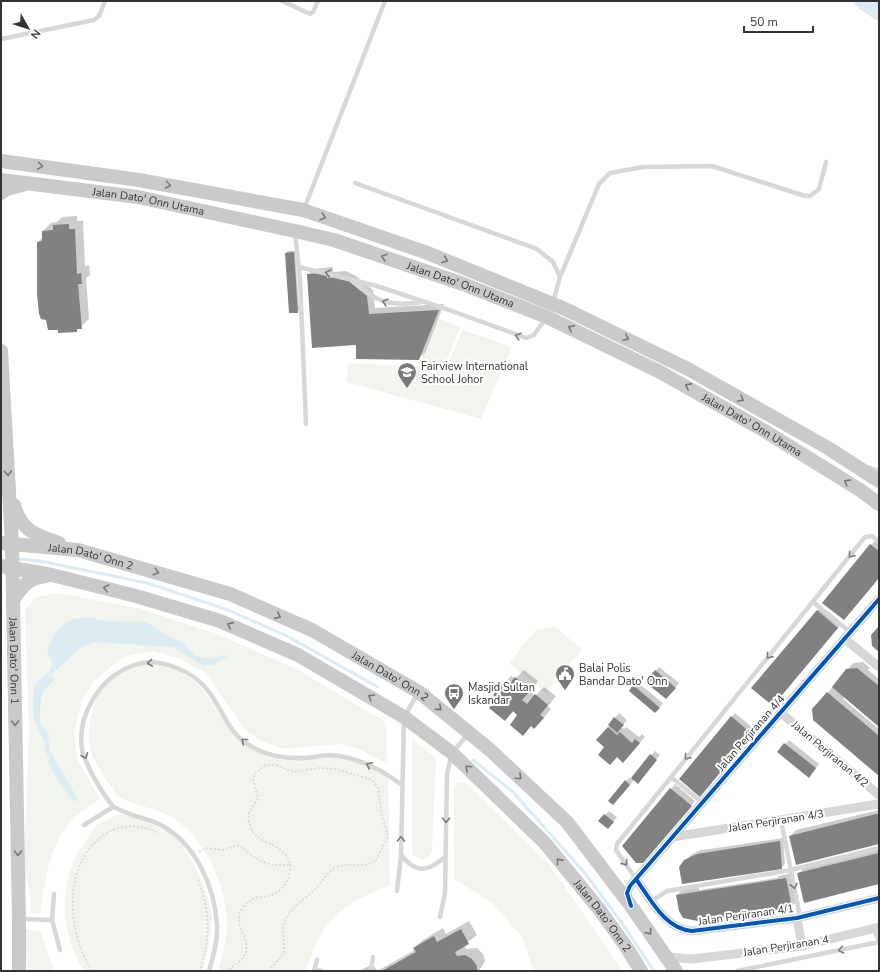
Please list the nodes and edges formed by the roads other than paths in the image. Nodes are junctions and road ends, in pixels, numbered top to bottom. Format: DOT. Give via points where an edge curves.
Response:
graph roads {
  1 [pos="105,1"];
  2 [pos="282,1"];
  3 [pos="318,1"];
  4 [pos="385,1"];
  5 [pos="1,39"];
  6 [pos="1,161"];
  7 [pos="826,162"];
  8 [pos="1,180"];
  9 [pos="355,183"];
  10 [pos="37,184"];
  11 [pos="1,193"];
  12 [pos="303,210"];
  13 [pos="339,223"];
  14 [pos="295,231"];
  15 [pos="334,240"];
  16 [pos="299,266"];
  17 [pos="560,277"];
  18 [pos="350,278"];
  19 [pos="424,302"];
  20 [pos="550,311"];
  21 [pos="1,351"];
  22 [pos="306,424"];
  23 [pos="842,458"];
  24 [pos="879,471"];
  25 [pos="879,481"];
  26 [pos="9,491"];
  27 [pos="879,504"];
  28 [pos="879,542"];
  29 [pos="6,544"];
  30 [pos="78,550"];
  31 [pos="6,567"];
  32 [pos="52,576"];
  33 [pos="879,599"];
  34 [pos="13,600"];
  35 [pos="813,602"];
  36 [pos="848,635"];
  37 [pos="879,666"];
  38 [pos="419,692"];
  39 [pos="780,713"];
  40 [pos="404,717"];
  41 [pos="469,733"];
  42 [pos="452,753"];
  43 [pos="671,777"];
  44 [pos="402,785"];
  45 [pos="879,795"];
  46 [pos="703,803"];
  47 [pos="879,804"];
  48 [pos="113,807"];
  49 [pos="781,820"];
  50 [pos="84,825"];
  51 [pos="673,837"];
  52 [pos="879,848"];
  53 [pos="401,855"];
  54 [pos="445,857"];
  55 [pos="791,870"];
  56 [pos="636,879"];
  57 [pos="610,880"];
  58 [pos="397,891"];
  59 [pos="54,894"];
  60 [pos="879,898"];
  61 [pos="652,901"];
  62 [pos="631,906"];
  63 [pos="440,917"];
  64 [pos="798,918"];
  65 [pos="19,919"];
  66 [pos="52,920"];
  67 [pos="877,928"];
  68 [pos="879,942"];
  69 [pos="802,946"];
  70 [pos="60,950"];
  71 [pos="373,957"];
  72 [pos="668,957"];
  73 [pos="692,959"];
  74 [pos="317,960"];
  75 [pos="314,970"];
  76 [pos="19,971"];
  77 [pos="209,971"];
  78 [pos="322,971"];
  79 [pos="371,971"];
  80 [pos="640,971"];
  81 [pos="676,971"];
  82 [pos="737,971"];
  1 -- 5 [label="lane" via="99,16 94,20"];
  2 -- 3 [label="lane" via="310,14"];
  4 -- 12 [label="lane"];
  6 -- 12 [label="main road, Jalan Dato' Onn Utama, one-way" via="139,180"];
  7 -- 17 [label="lane" via="819,189 810,196 712,166 643,167 610,173 599,184"];
  8 -- 10 [label="main road, Jalan Dato' Onn Utama"];
  9 -- 17 [label="lane" via="537,249 553,262"];
  10 -- 11 [label="main road" via="18,186"];
  10 -- 14 [label="main road, Jalan Dato' Onn Utama" via="138,197"];
  12 -- 13 [label="main road, Jalan Dato' Onn Utama, one-way"];
  13 -- 15 [label="main road"];
  13 -- 20 [label="main road, Jalan Dato' Onn Utama, one-way" via="425,252"];
  14 -- 15 [label="main road, Jalan Dato' Onn Utama"];
  14 -- 16 [label="lane"];
  20 -- 15 [label="main road, Jalan Dato' Onn Utama, one-way"];
  18 -- 16 [label="lane, one-way"];
  16 -- 22 [label="lane"];
  17 -- 20 [label="lane"];
  18 -- 19 [label="lane"];
  19 -- 18 [label="lane, one-way" via="383,302 369,295"];
  20 -- 19 [label="lane, one-way" via="534,335 526,338"];
  20 -- 23 [label="main road, Jalan Dato' Onn Utama, one-way" via="565,309 688,369"];
  27 -- 20 [label="main road, Jalan Dato' Onn Utama, one-way" via="709,398"];
  21 -- 26 [label="main road, Jalan Dato' Onn 1, one-way"];
  23 -- 24 [label="lane"];
  23 -- 25 [label="main road, Jalan Dato' Onn Utama"];
  26 -- 29 [label="main road, Jalan Dato' Onn 1"];
  26 -- 30 [label="main road" via="22,525 34,534"];
  28 -- 35 [label="lane, one-way" via="872,536 865,537"];
  29 -- 30 [label="main road, Jalan Dato' Onn 2"];
  29 -- 31 [label="main road, Jalan Dato' Onn 1"];
  30 -- 38 [label="main road, Jalan Dato' Onn 2, one-way" via="230,594 312,630"];
  31 -- 32 [label="main road, Jalan Dato' Onn 2"];
  31 -- 34 [label="main road, Jalan Dato' Onn 1"];
  32 -- 34 [label="main road" via="36,577 28,581"];
  40 -- 32 [label="main road, Jalan Dato' Onn 2, one-way" via="298,655 220,621 136,596"];
  33 -- 36 [label="street, Jalan Perjiranan 4/4"];
  34 -- 65 [label="main road, Jalan Dato' Onn 1, one-way"];
  35 -- 36 [label="lane"];
  35 -- 43 [label="lane, one-way"];
  36 -- 37 [label="street"];
  36 -- 39 [label="street, Jalan Perjiranan 4/4"];
  38 -- 40 [label="lane"];
  38 -- 41 [label="main road, Jalan Dato' Onn 2, one-way"];
  39 -- 45 [label="street, Jalan Perjiranan 4/2"];
  39 -- 46 [label="street, Jalan Perjiranan 4/4"];
  40 -- 42 [label="main road, Jalan Dato' Onn 2"];
  40 -- 44 [label="lane"];
  41 -- 42 [label="lane"];
  41 -- 57 [label="main road, Jalan Dato' Onn 2, one-way" via="567,822"];
  42 -- 54 [label="lane, one-way" via="447,774"];
  80 -- 42 [label="main road, Jalan Dato' Onn 2, one-way" via="599,909 545,843"];
  43 -- 46 [label="lane"];
  43 -- 56 [label="lane, Jalan Perjiranan 4/1, one-way" via="616,847"];
  44 -- 48 [label="lane, one-way" via="388,774 346,757 283,757 248,745 232,730 209,691 193,677 154,662 134,665 100,688 90,703 81,728 82,750 93,775"];
  53 -- 44 [label="lane, one-way"];
  46 -- 51 [label="street, Jalan Perjiranan 4/4"];
  47 -- 49 [label="street, Jalan Perjiranan 4/3"];
  48 -- 50 [label="lane"];
  48 -- 77 [label="lane" via="162,825 176,835 205,873 218,927"];
  49 -- 51 [label="street, Jalan Perjiranan 4/3"];
  49 -- 55 [label="lane"];
  51 -- 56 [label="street, Jalan Perjiranan 4/4"];
  52 -- 55 [label="lane"];
  53 -- 54 [label="lane" via="415,868 426,869 435,866"];
  53 -- 58 [label="lane"];
  54 -- 63 [label="lane" via="445,894"];
  55 -- 61 [label="lane" via="667,891"];
  55 -- 64 [label="lane, one-way"];
  56 -- 57 [label="street" via="622,884"];
  56 -- 61 [label="street, Jalan Perjiranan 4/1"];
  56 -- 62 [label="street, Jalan Perjiranan 4/4" via="627,890"];
  57 -- 62 [label="main road, Jalan Dato' Onn 2"];
  59 -- 66 [label="lane"];
  60 -- 64 [label="street, Jalan Perjiranan 4/1"];
  61 -- 64 [label="street, Jalan Perjiranan 4/1" via="666,920 683,930"];
  62 -- 72 [label="main road, Jalan Dato' Onn 2, one-way"];
  64 -- 69 [label="street"];
  65 -- 66 [label="lane"];
  65 -- 76 [label="main road, Jalan Dato' Onn 1"];
  66 -- 70 [label="lane"];
  67 -- 68 [label="lane"];
  67 -- 69 [label="street, Jalan Perjiranan 4"];
  68 -- 82 [label="lane, one-way"];
  69 -- 73 [label="street, Jalan Perjiranan 4"];
  71 -- 79 [label="lane"];
  72 -- 73 [label="street, Jalan Perjiranan 4"];
  72 -- 81 [label="main road, Jalan Dato' Onn 2"];
  73 -- 81 [label="street, Jalan Perjiranan 4"];
  74 -- 75 [label="lane"];
  75 -- 78 [label="lane"];
}
